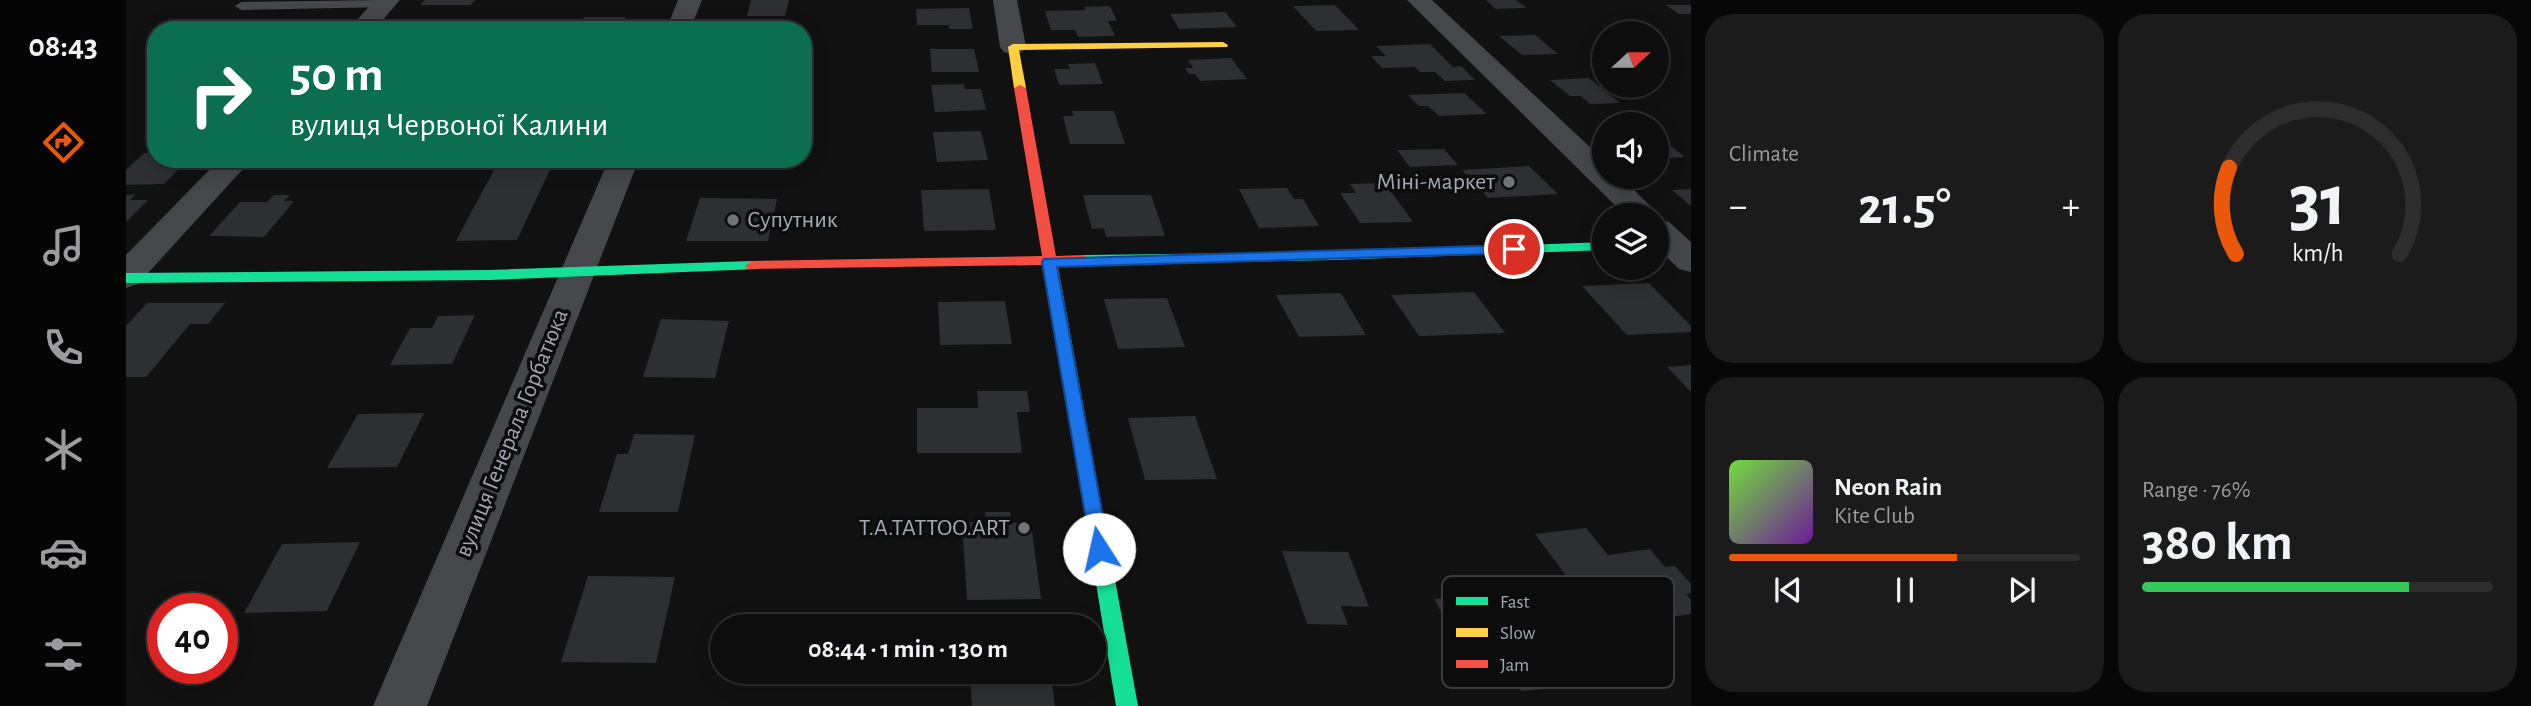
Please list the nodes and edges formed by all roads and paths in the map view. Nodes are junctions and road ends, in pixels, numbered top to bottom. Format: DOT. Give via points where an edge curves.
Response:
graph roads {
  1 [pos="690,0"];
  2 [pos="1005,0"];
  3 [pos="1419,0"];
  4 [pos="386,2"];
  5 [pos="241,6"];
  6 [pos="368,21"];
  7 [pos="682,21"];
  8 [pos="1223,45"];
  9 [pos="1013,47"];
  10 [pos="229,168"];
  11 [pos="620,168"];
  12 [pos="1630,203"];
  13 [pos="1592,247"];
  14 [pos="1049,262"];
  15 [pos="579,270"];
  16 [pos="126,277"];
  17 [pos="400,706"];
  18 [pos="1127,706"];
  1 -- 7 [label="street"];
  2 -- 9 [label="street"];
  3 -- 12 [label="street"];
  4 -- 5 [label="lane"];
  4 -- 6 [label="street"];
  8 -- 9 [label="street"];
  9 -- 14 [label="street"];
  10 -- 16 [label="street"];
  11 -- 15 [label="street, вулиця Генерала Горбатюка"];
  13 -- 14 [label="street"];
  14 -- 15 [label="street"];
  14 -- 18 [label="street"];
  15 -- 16 [label="street" via="442,276"];
  15 -- 17 [label="street, вулиця Генерала Горбатюка"];
}
